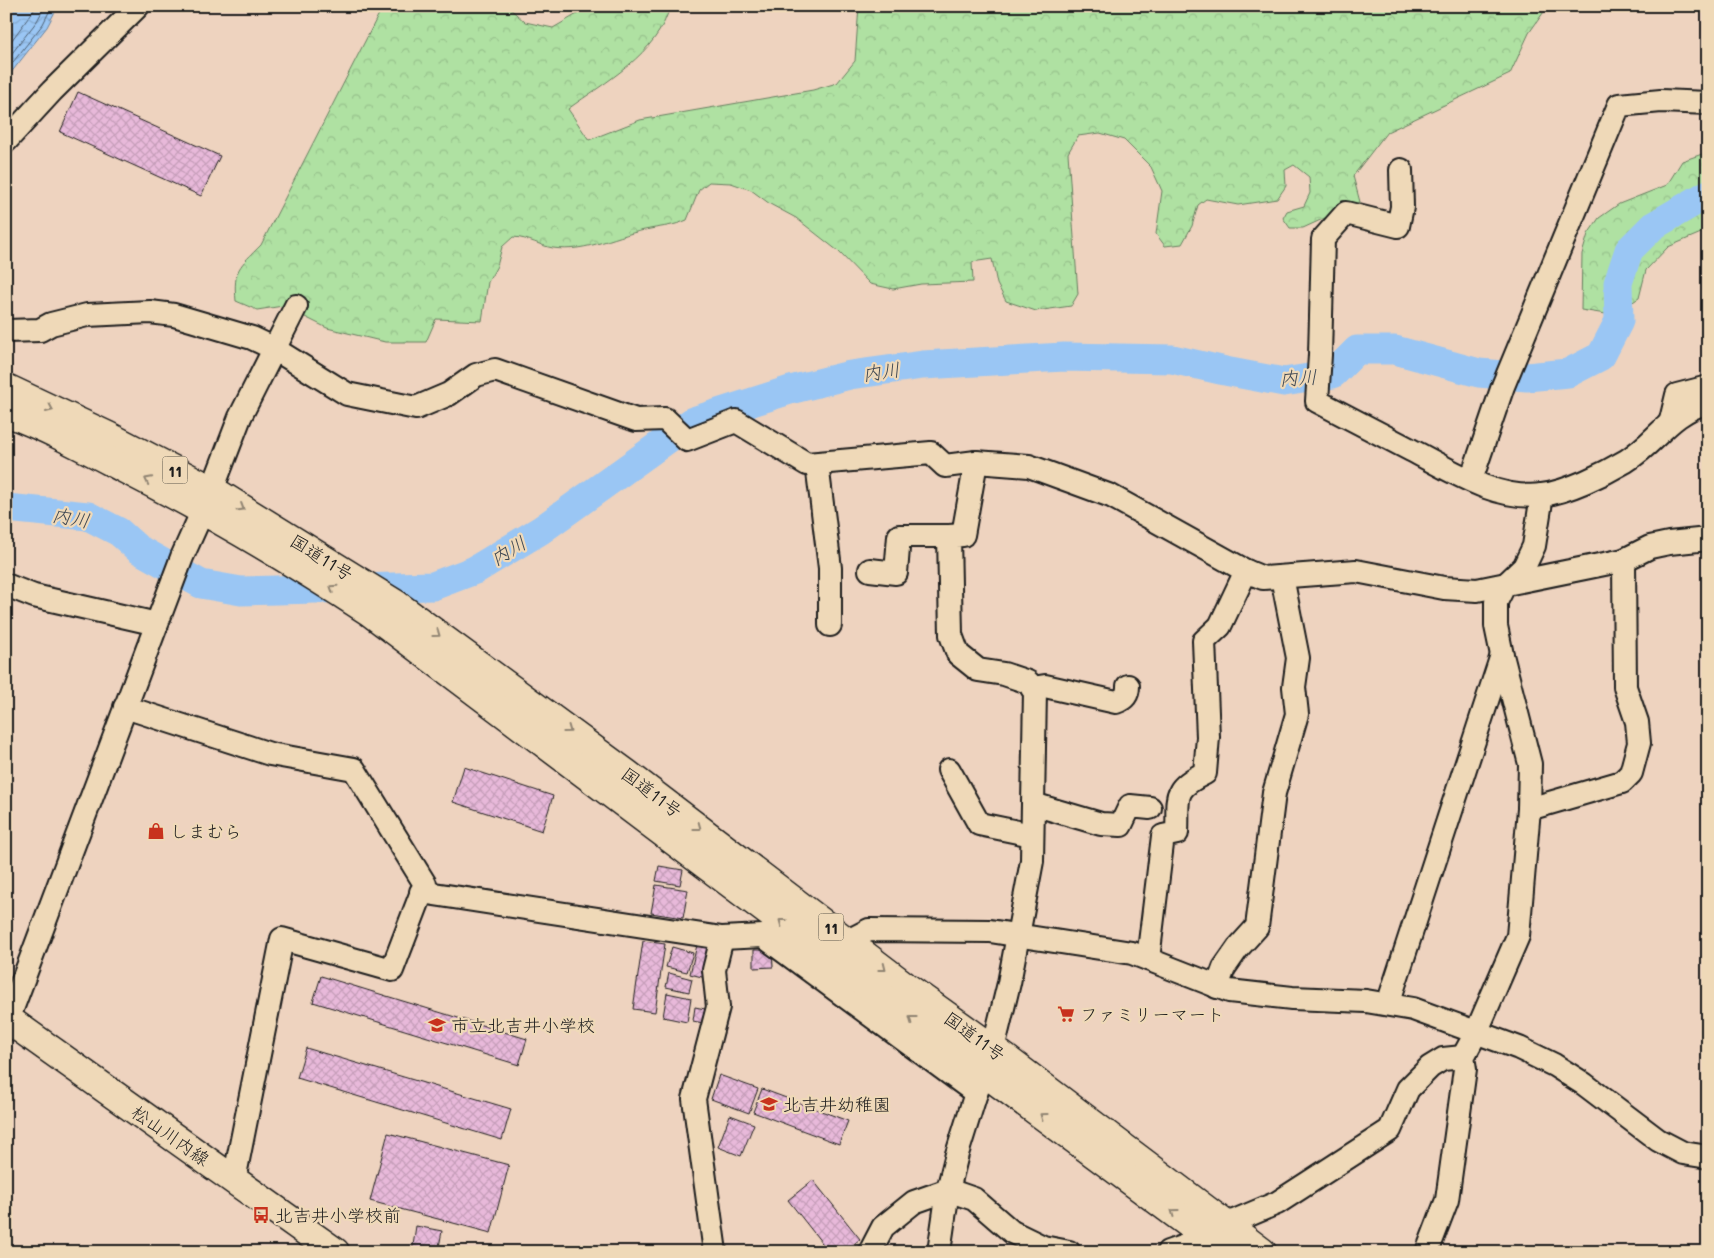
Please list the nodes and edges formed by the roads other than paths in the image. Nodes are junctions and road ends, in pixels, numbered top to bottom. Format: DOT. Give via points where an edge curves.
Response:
graph roads {
  1 [pos="138,6"];
  2 [pos="1708,103"];
  3 [pos="6,141"];
  4 [pos="1401,170"];
  5 [pos="296,306"];
  6 [pos="6,331"];
  7 [pos="273,348"];
  8 [pos="1708,387"];
  9 [pos="6,388"];
  10 [pos="1708,402"];
  11 [pos="6,412"];
  12 [pos="1671,420"];
  13 [pos="976,462"];
  14 [pos="817,464"];
  15 [pos="1471,480"];
  16 [pos="1542,495"];
  17 [pos="207,499"];
  18 [pos="949,536"];
  19 [pos="1708,539"];
  20 [pos="1624,560"];
  21 [pos="870,570"];
  22 [pos="1246,571"];
  23 [pos="1282,577"];
  24 [pos="6,585"];
  25 [pos="1504,586"];
  26 [pos="157,624"];
  27 [pos="830,625"];
  28 [pos="1502,655"];
  29 [pos="1128,686"];
  30 [pos="1032,688"];
  31 [pos="125,707"];
  32 [pos="949,770"];
  33 [pos="1033,804"];
  34 [pos="1150,808"];
  35 [pos="1529,809"];
  36 [pos="1032,835"];
  37 [pos="422,892"];
  38 [pos="1018,936"];
  39 [pos="722,938"];
  40 [pos="848,940"];
  41 [pos="1148,960"];
  42 [pos="1217,986"];
  43 [pos="1388,1004"];
  44 [pos="7,1021"];
  45 [pos="1476,1033"];
  46 [pos="1463,1056"];
  47 [pos="985,1072"];
  48 [pos="1708,1158"];
  49 [pos="234,1180"];
  50 [pos="948,1190"];
  51 [pos="1220,1238"];
  52 [pos="329,1249"];
  53 [pos="715,1252"];
  54 [pos="870,1252"];
  55 [pos="938,1252"];
  56 [pos="1069,1252"];
  57 [pos="1168,1252"];
  58 [pos="1262,1252"];
  59 [pos="1427,1252"];
  1 -- 3 [label="street"];
  2 -- 15 [label="street" via="1660,101 1619,105 1512,363"];
  4 -- 15 [label="street" via="1402,207 1398,226 1346,213 1323,239 1317,401"];
  5 -- 7 [label="street"];
  6 -- 7 [label="street" via="40,330 87,315 150,312 206,324"];
  7 -- 14 [label="street" via="347,394 416,408 449,394 476,375 495,370 636,420 665,419 687,440 736,421 807,464"];
  7 -- 17 [label="street"];
  8 -- 12 [label="street" via="1677,395"];
  9 -- 17 [label="main road, 国道11号 / 11, one-way" via="108,436"];
  10 -- 12 [label="street"];
  17 -- 11 [label="main road, 国道11号 / 11, one-way" via="96,454"];
  12 -- 16 [label="street" via="1626,461 1584,482"];
  13 -- 14 [label="street" via="946,466 931,453"];
  13 -- 18 [label="street" via="963,535"];
  13 -- 22 [label="street" via="1029,466 1111,496"];
  14 -- 27 [label="street" via="830,568"];
  15 -- 16 [label="street" via="1510,494"];
  16 -- 25 [label="street" via="1534,546 1524,566"];
  17 -- 26 [label="street"];
  17 -- 40 [label="main road, 国道11号 / 11, one-way" via="336,565 397,605"];
  47 -- 17 [label="main road, 国道11号 / 11, one-way" via="370,612"];
  18 -- 21 [label="street" via="899,536 896,573"];
  18 -- 30 [label="street" via="951,634 958,654 978,670 1028,682"];
  19 -- 20 [label="street" via="1669,543"];
  20 -- 25 [label="street" via="1536,576"];
  20 -- 35 [label="street" via="1625,687 1637,722 1639,743 1631,773 1622,782"];
  22 -- 23 [label="street" via="1263,578"];
  22 -- 41 [label="street" via="1220,626 1204,640 1208,736 1205,773 1189,781 1179,792 1177,833 1163,836"];
  23 -- 25 [label="street" via="1356,571 1444,588 1477,590"];
  23 -- 42 [label="street" via="1298,658 1294,687 1297,714 1274,793 1257,927 1224,968"];
  24 -- 26 [label="street" via="34,596"];
  25 -- 28 [label="street" via="1496,602 1496,626"];
  26 -- 31 [label="street"];
  28 -- 35 [label="street" via="1530,764"];
  28 -- 43 [label="street"];
  29 -- 30 [label="street" via="1128,693 1116,702 1045,686"];
  30 -- 33 [label="street"];
  31 -- 37 [label="street" via="270,754 354,769 425,884"];
  31 -- 44 [label="street"];
  32 -- 36 [label="street" via="979,824"];
  33 -- 34 [label="street" via="1101,824 1121,825 1130,806"];
  33 -- 36 [label="street"];
  35 -- 45 [label="street" via="1518,936"];
  36 -- 38 [label="street" via="1032,861"];
  37 -- 39 [label="street"];
  37 -- 49 [label="street" via="392,970 282,939"];
  38 -- 40 [label="street" via="990,931 869,930"];
  38 -- 41 [label="street" via="1132,953"];
  38 -- 47 [label="street"];
  39 -- 47 [label="street" via="763,936"];
  39 -- 53 [label="street" via="714,970 718,1006 694,1100"];
  40 -- 47 [label="main road, 国道11号 / 11, one-way" via="905,986"];
  41 -- 42 [label="street"];
  42 -- 43 [label="street" via="1229,991 1283,997"];
  43 -- 45 [label="street" via="1437,1016"];
  44 -- 49 [label="main road, 松山川内線"];
  45 -- 46 [label="street"];
  45 -- 48 [label="street" via="1554,1065 1658,1140 1683,1153"];
  46 -- 51 [label="street" via="1443,1059 1408,1089 1390,1130"];
  46 -- 59 [label="street" via="1465,1069 1447,1200"];
  47 -- 50 [label="street"];
  47 -- 51 [label="main road, 国道11号 / 11"];
  49 -- 52 [label="main road, 松山川内線"];
  50 -- 54 [label="street" via="914,1202 883,1227"];
  50 -- 55 [label="street"];
  50 -- 56 [label="street" via="974,1199 1012,1232 1043,1247"];
  51 -- 57 [label="street"];
  51 -- 58 [label="main road, 国道11号 / 11"];
}
